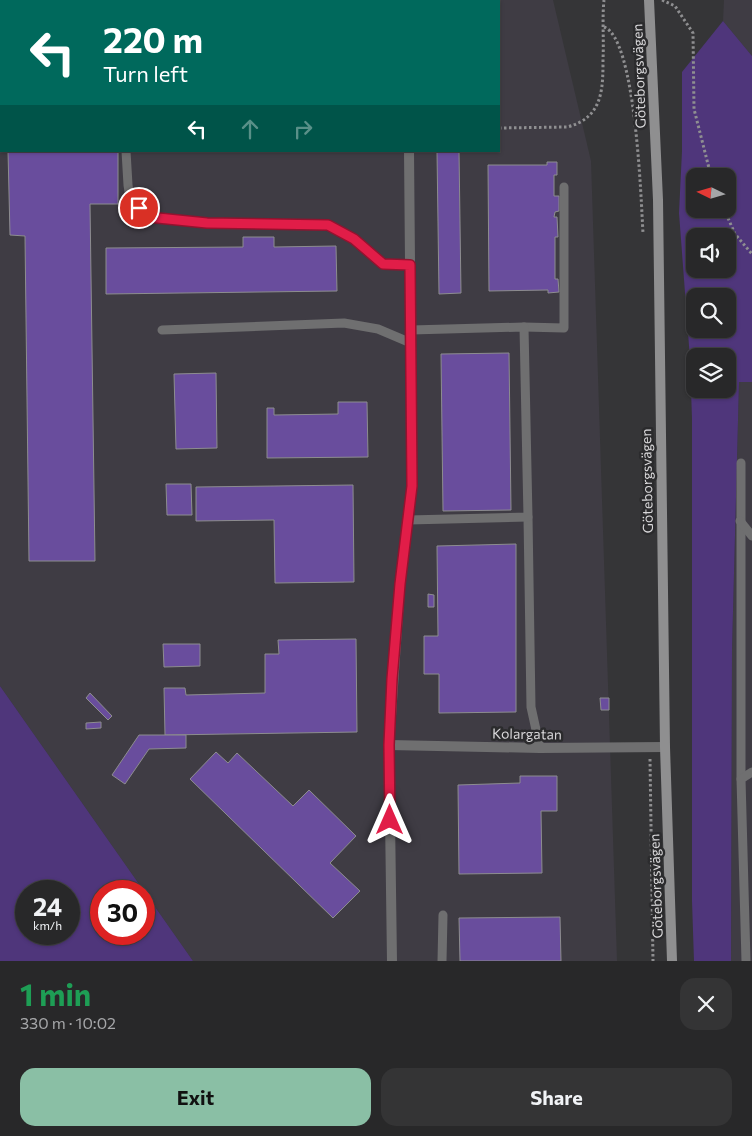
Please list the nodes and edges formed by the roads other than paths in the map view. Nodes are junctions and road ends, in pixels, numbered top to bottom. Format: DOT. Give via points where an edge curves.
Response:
graph roads {
  1 [pos="649,0"];
  2 [pos="126,152"];
  3 [pos="409,152"];
  4 [pos="564,187"];
  5 [pos="410,265"];
  6 [pos="524,327"];
  7 [pos="162,330"];
  8 [pos="411,330"];
  9 [pos="411,344"];
  10 [pos="741,463"];
  11 [pos="528,518"];
  12 [pos="408,520"];
  13 [pos="740,521"];
  14 [pos="752,536"];
  15 [pos="389,745"];
  16 [pos="665,747"];
  17 [pos="540,748"];
  18 [pos="752,772"];
  19 [pos="742,779"];
  20 [pos="443,914"];
  21 [pos="392,961"];
  22 [pos="442,961"];
  23 [pos="672,961"];
  24 [pos="746,961"];
  1 -- 16 [label="street, Göteborgsvägen" via="658,200"];
  2 -- 5 [label="lane" via="130,198 148,217 207,223 328,225 354,239 383,264"];
  3 -- 5 [label="street"];
  4 -- 6 [label="lane" via="564,328"];
  5 -- 8 [label="street"];
  6 -- 8 [label="lane"];
  6 -- 11 [label="lane"];
  7 -- 9 [label="lane" via="344,323 378,328"];
  8 -- 9 [label="street"];
  9 -- 12 [label="street" via="412,486"];
  10 -- 13 [label="lane"];
  11 -- 12 [label="lane"];
  11 -- 17 [label="lane" via="531,707"];
  12 -- 15 [label="street" via="400,584"];
  13 -- 14 [label="lane"];
  13 -- 19 [label="lane"];
  15 -- 17 [label="street, Kolargatan"];
  15 -- 21 [label="street"];
  16 -- 17 [label="street, Kolargatan"];
  16 -- 23 [label="street, Göteborgsvägen"];
  18 -- 19 [label="lane"];
  19 -- 24 [label="lane"];
  20 -- 22 [label="lane"];
}
